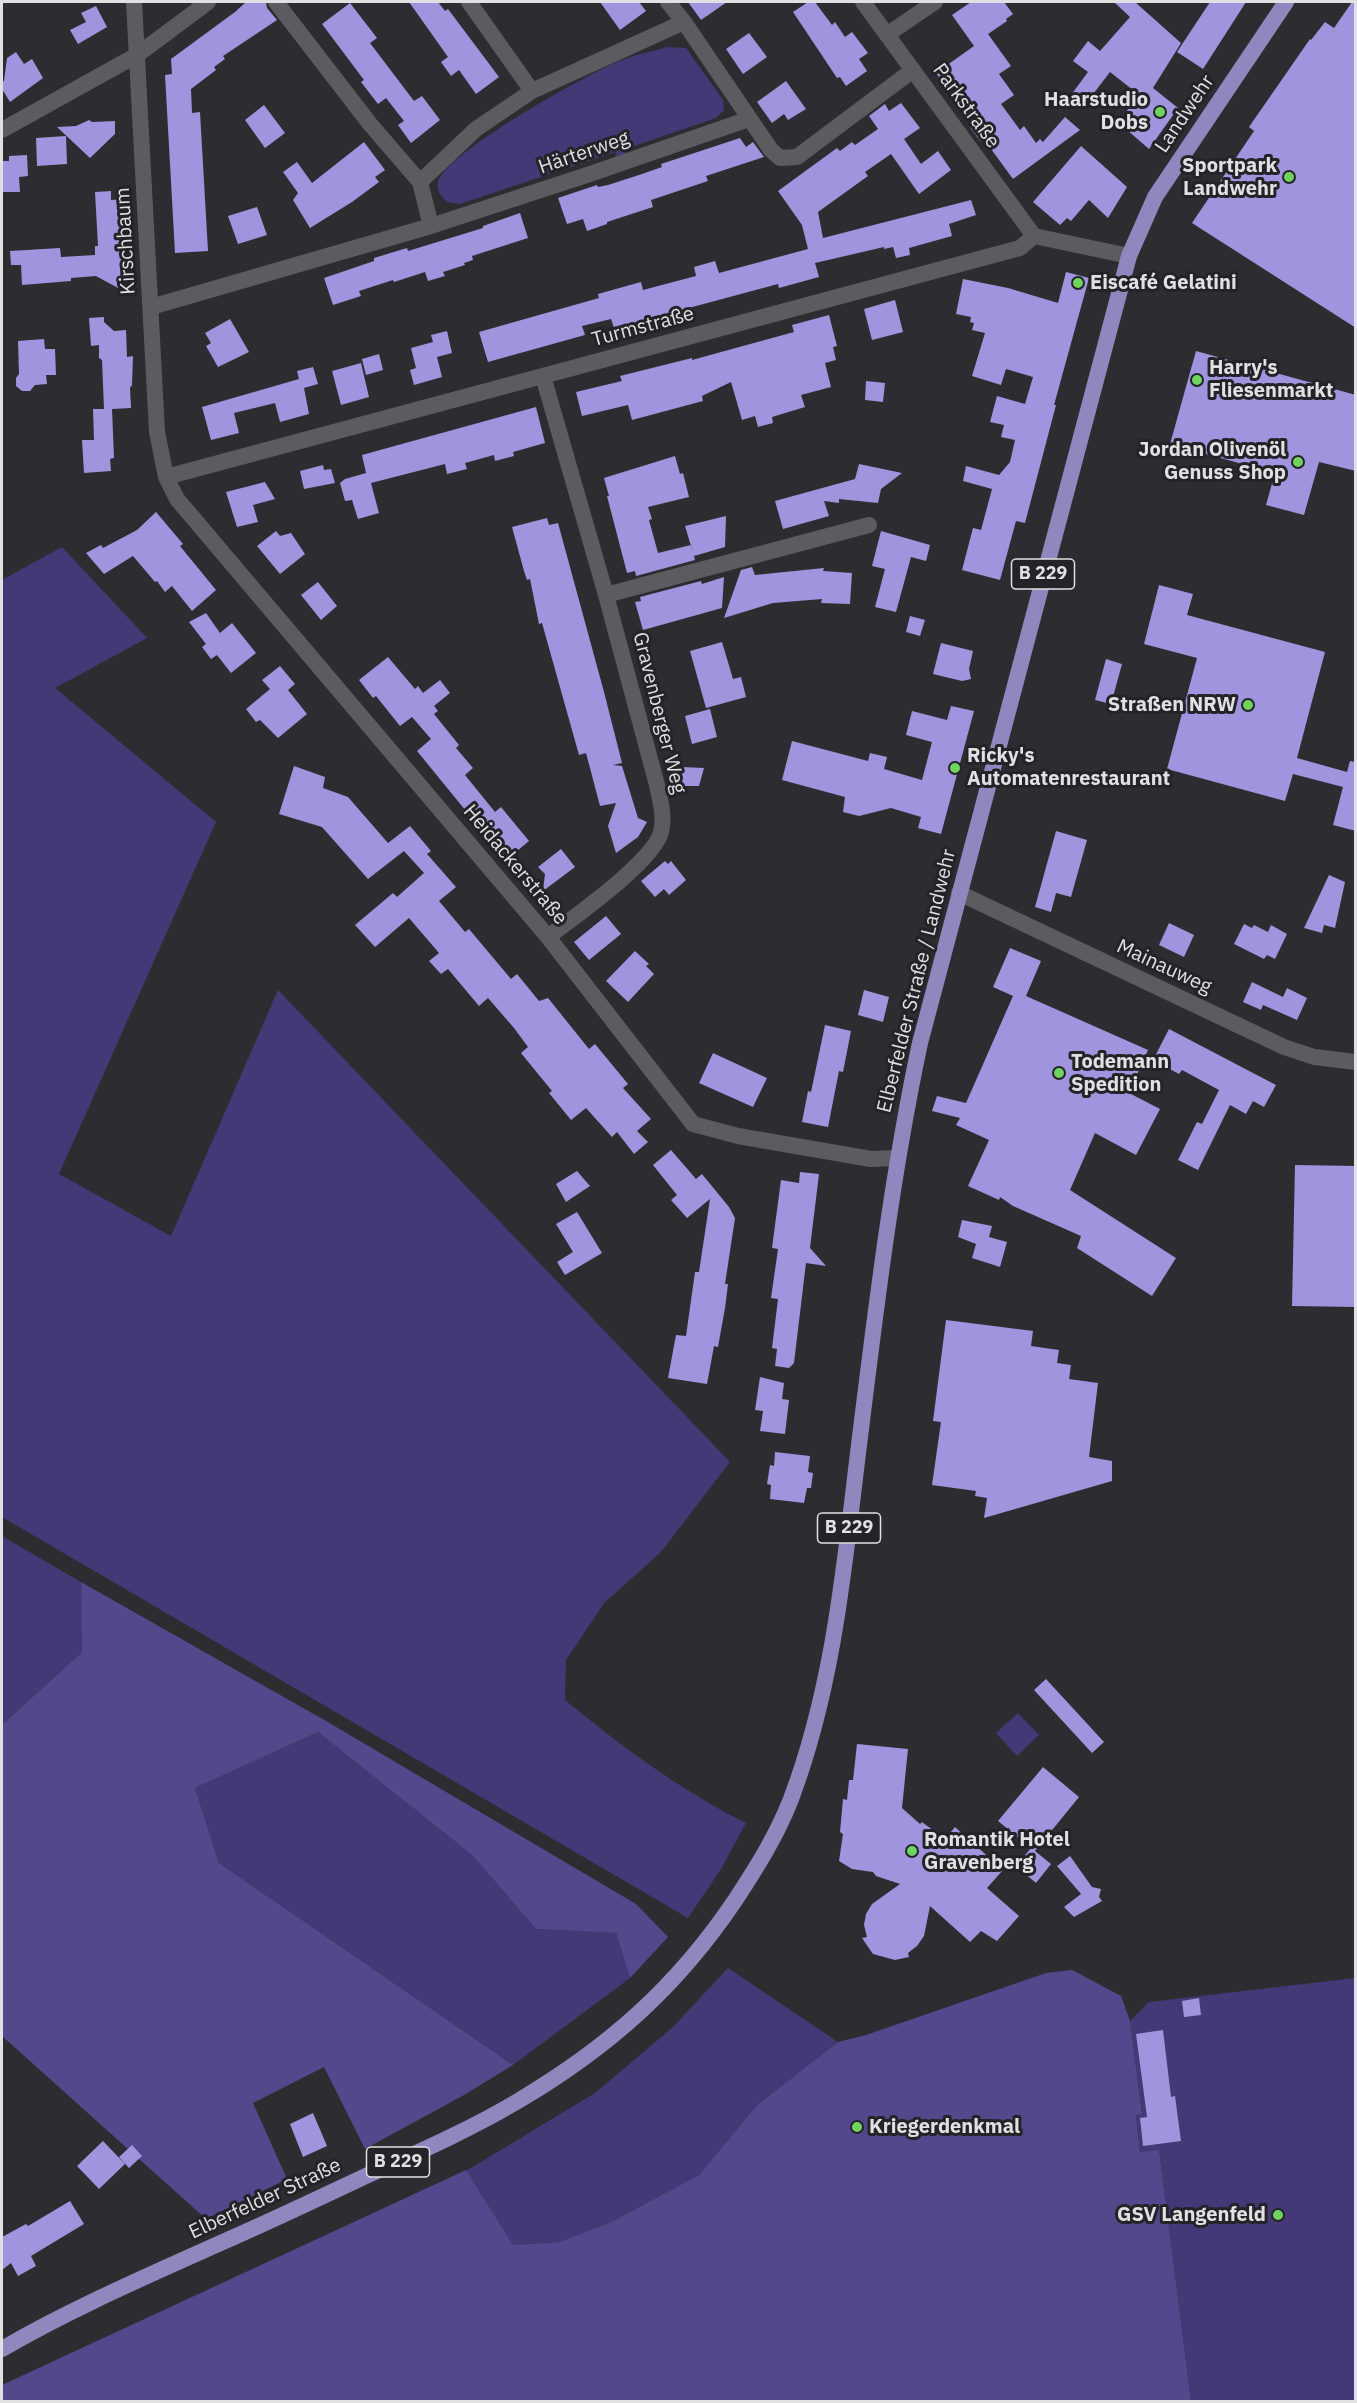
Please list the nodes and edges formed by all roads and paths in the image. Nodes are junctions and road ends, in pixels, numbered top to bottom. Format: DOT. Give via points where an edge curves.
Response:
graph roads {
  1 [pos="134,2"];
  2 [pos="208,2"];
  3 [pos="276,2"];
  4 [pos="469,2"];
  5 [pos="668,2"];
  6 [pos="863,2"];
  7 [pos="935,2"];
  8 [pos="1286,2"];
  9 [pos="684,22"];
  10 [pos="888,34"];
  11 [pos="137,55"];
  12 [pos="913,70"];
  13 [pos="532,91"];
  14 [pos="749,119"];
  15 [pos="2,130"];
  16 [pos="420,182"];
  17 [pos="431,226"];
  18 [pos="1034,236"];
  19 [pos="1128,256"];
  20 [pos="151,307"];
  21 [pos="543,376"];
  22 [pos="166,477"];
  23 [pos="869,525"];
  24 [pos="606,595"];
  25 [pos="959,893"];
  26 [pos="549,937"];
  27 [pos="1356,1062"];
  28 [pos="898,1158"];
  29 [pos="813,1729"];
  30 [pos="2,2349"];
  1 -- 11 [label="street, Kirschbaum"];
  2 -- 11 [label="street"];
  3 -- 16 [label="street"];
  4 -- 13 [label="street"];
  5 -- 9 [label="street"];
  6 -- 10 [label="street, Parkstraße"];
  7 -- 10 [label="street"];
  8 -- 19 [label="main road, Landwehr / B 229" via="1155,197"];
  9 -- 13 [label="street"];
  9 -- 14 [label="street"];
  10 -- 12 [label="street, Parkstraße"];
  11 -- 15 [label="street"];
  11 -- 20 [label="street, Kirschbaum"];
  12 -- 14 [label="street" via="797,156 780,158"];
  12 -- 18 [label="street, Parkstraße"];
  13 -- 16 [label="street" via="476,129"];
  14 -- 17 [label="street, Härterweg"];
  16 -- 17 [label="street"];
  17 -- 20 [label="street, Härterweg"];
  18 -- 19 [label="street"];
  18 -- 21 [label="street, Turmstraße" via="1020,248"];
  19 -- 25 [label="main road, Elberfelder Straße / Landwehr / B 229"];
  20 -- 22 [label="street, Kirschbaum" via="158,432"];
  21 -- 22 [label="street, Turmstraße"];
  21 -- 24 [label="street, Gravenberger Weg"];
  22 -- 26 [label="street, Heidackerstraße" via="177,499"];
  23 -- 24 [label="street"];
  24 -- 26 [label="street, Gravenberger Weg" via="657,785 661,832 650,851"];
  25 -- 27 [label="street, Mainauweg" via="1284,1047 1314,1058"];
  25 -- 28 [label="main road, Elberfelder Straße / Landwehr / B 229" via="920,1043"];
  26 -- 28 [label="street, Heidackerstraße" via="693,1124 738,1136 871,1159"];
  28 -- 29 [label="main road, Elberfelder Straße / Landwehr / B 229" via="840,1600"];
  29 -- 30 [label="main road, Elberfelder Straße / B 229" via="790,1800 762,1860 690,1963 616,2035 514,2103 420,2151 128,2284"];
}
